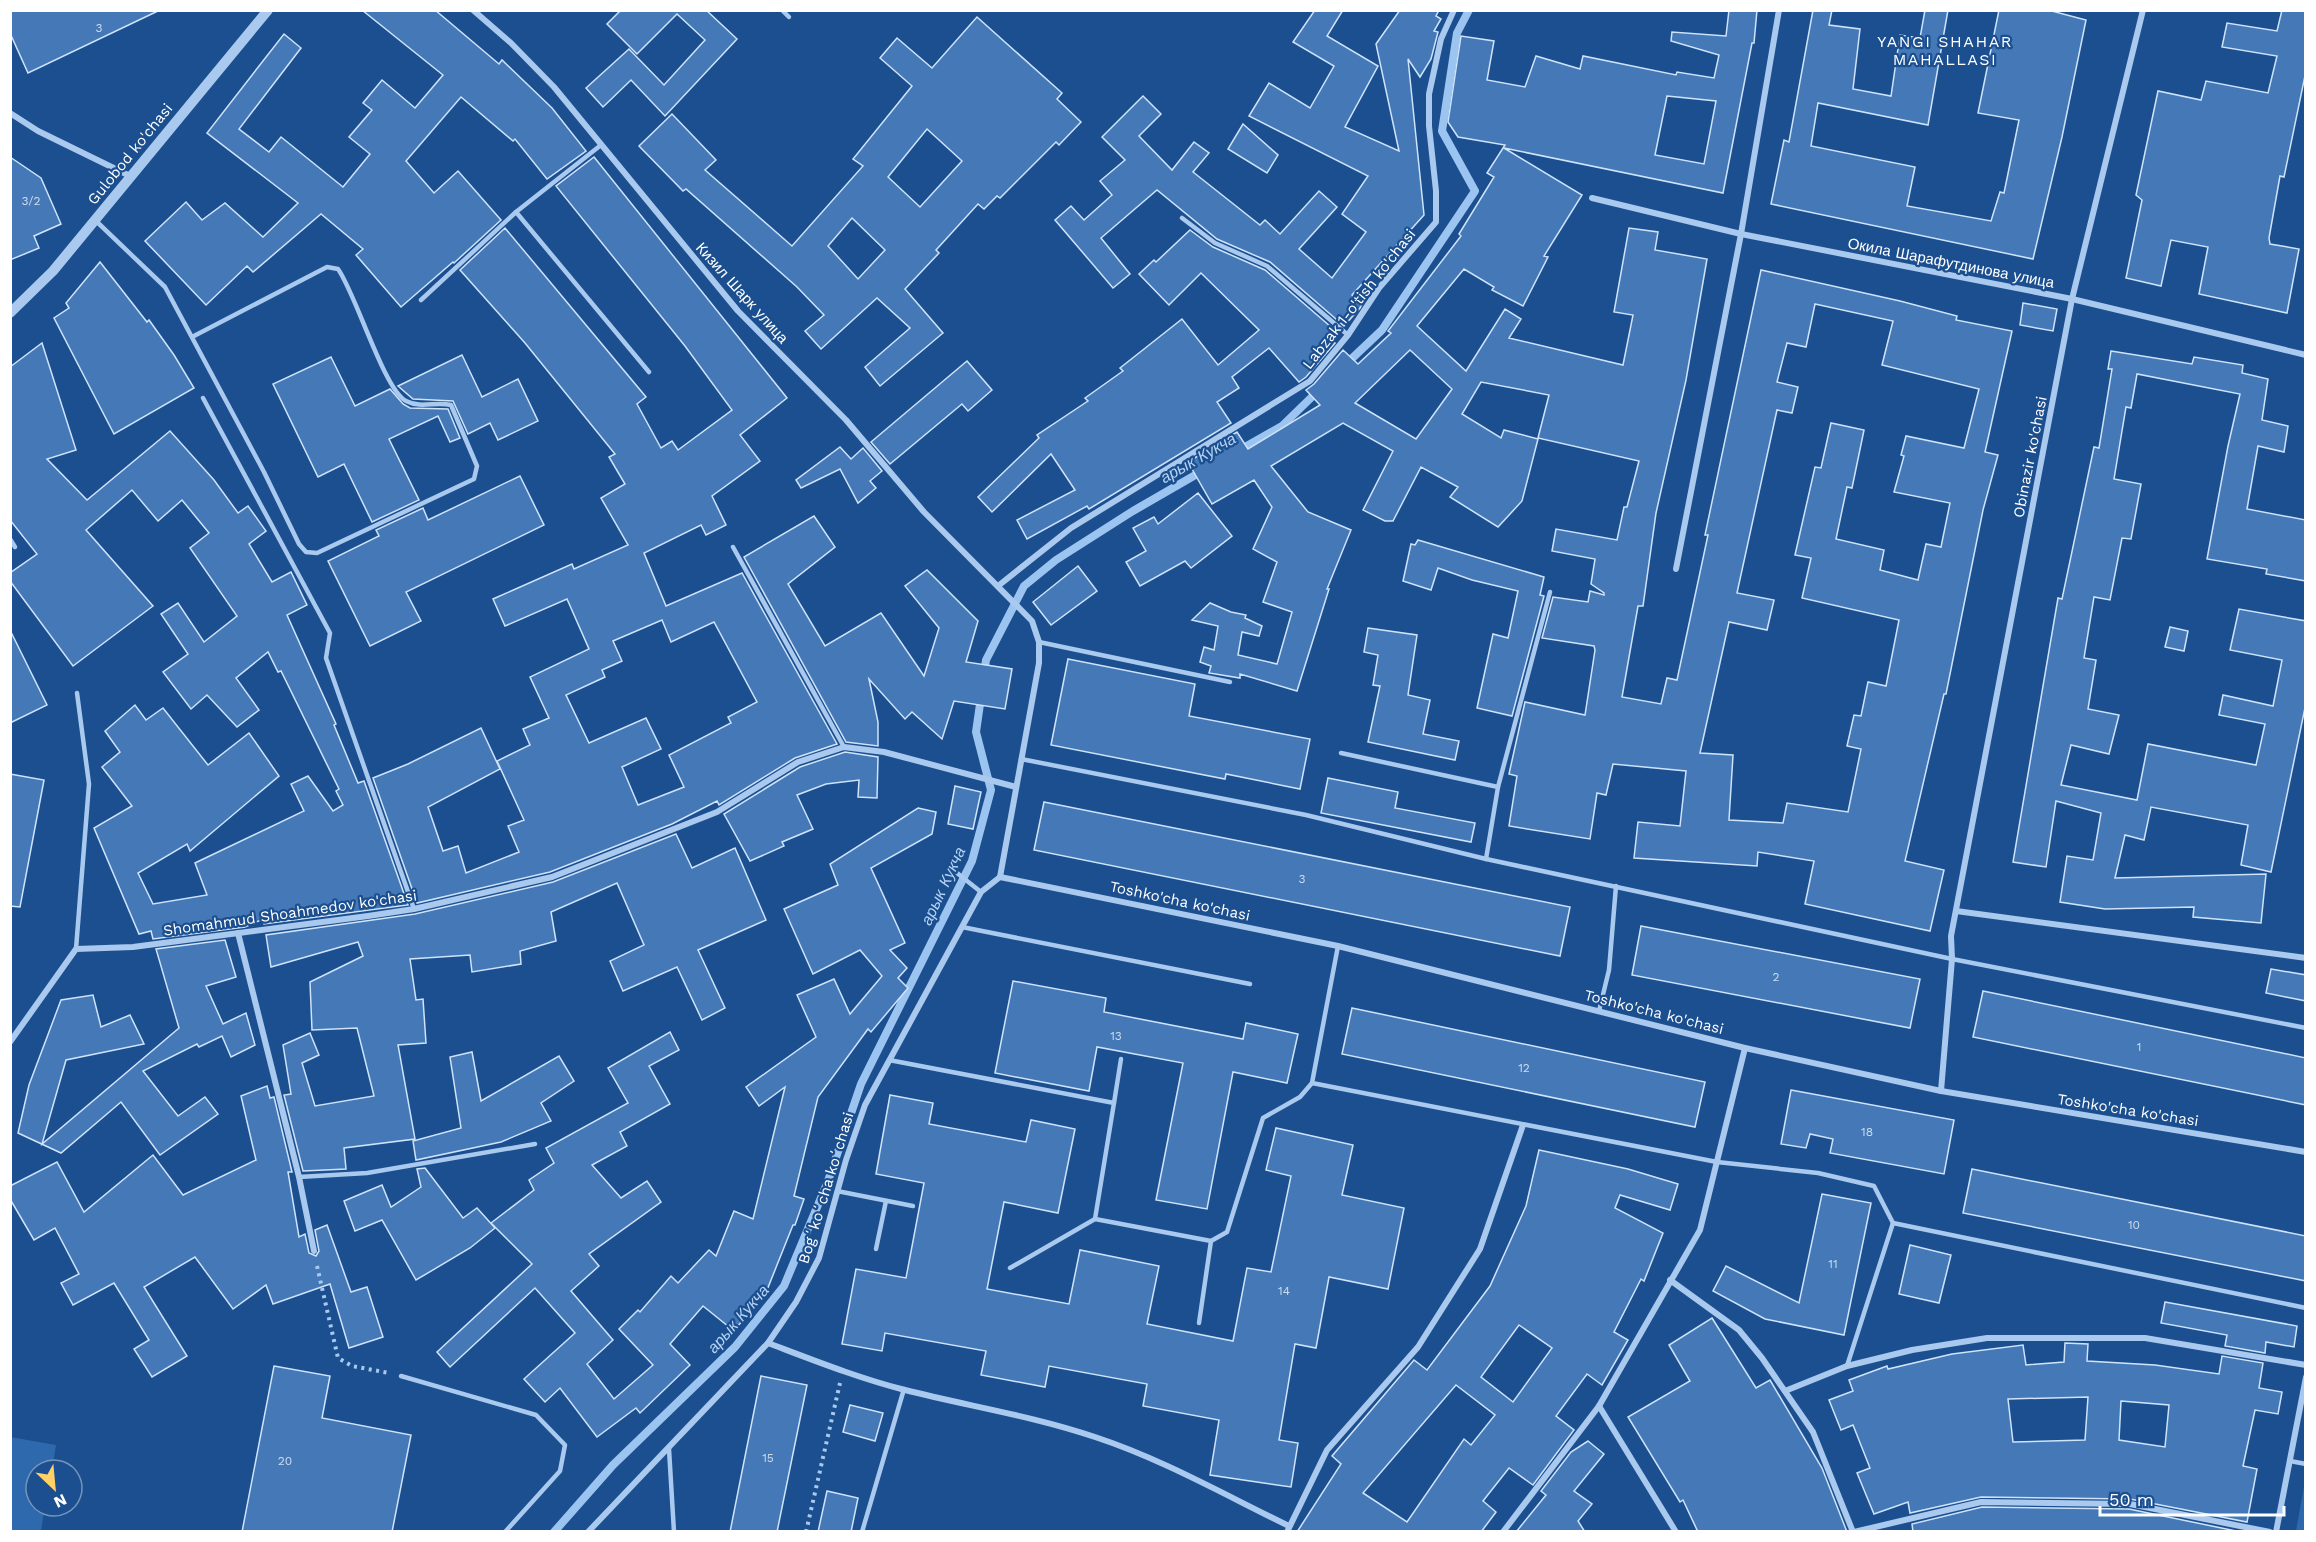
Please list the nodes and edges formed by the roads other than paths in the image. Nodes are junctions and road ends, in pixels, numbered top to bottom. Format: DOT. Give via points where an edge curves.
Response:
graph roads {
  1 [pos="268,10"];
  2 [pos="473,10"];
  3 [pos="782,10"];
  4 [pos="1454,10"];
  5 [pos="1779,10"];
  6 [pos="2143,10"];
  7 [pos="789,17"];
  8 [pos="10,113"];
  9 [pos="601,145"];
  10 [pos="130,176"];
  11 [pos="1592,198"];
  12 [pos="516,212"];
  13 [pos="1182,218"];
  14 [pos="95,220"];
  15 [pos="1741,234"];
  16 [pos="2072,299"];
  17 [pos="421,300"];
  18 [pos="10,313"];
  19 [pos="1348,335"];
  20 [pos="192,337"];
  21 [pos="2306,355"];
  22 [pos="650,372"];
  23 [pos="203,398"];
  24 [pos="10,539"];
  25 [pos="15,547"];
  26 [pos="734,547"];
  27 [pos="1676,569"];
  28 [pos="999,586"];
  29 [pos="1550,592"];
  30 [pos="1039,642"];
  31 [pos="1230,682"];
  32 [pos="77,693"];
  33 [pos="844,747"];
  34 [pos="1341,753"];
  35 [pos="1022,759"];
  36 [pos="1016,786"];
  37 [pos="1498,787"];
  38 [pos="1485,860"];
  39 [pos="952,869"];
  40 [pos="1000,876"];
  41 [pos="1616,886"];
  42 [pos="981,892"];
  43 [pos="414,909"];
  44 [pos="1956,911"];
  45 [pos="962,927"];
  46 [pos="238,933"];
  47 [pos="1338,946"];
  48 [pos="76,949"];
  49 [pos="1952,958"];
  50 [pos="2306,958"];
  51 [pos="1250,984"];
  52 [pos="1599,1011"];
  53 [pos="2306,1028"];
  54 [pos="10,1042"];
  55 [pos="1745,1048"];
  56 [pos="888,1059"];
  57 [pos="1121,1059"];
  58 [pos="1312,1083"];
  59 [pos="1941,1092"];
  60 [pos="1114,1103"];
  61 [pos="1523,1125"];
  62 [pos="535,1144"];
  63 [pos="2306,1152"];
  64 [pos="1717,1162"];
  65 [pos="299,1177"];
  66 [pos="837,1191"];
  67 [pos="886,1201"];
  68 [pos="912,1206"];
  69 [pos="1095,1220"];
  70 [pos="1893,1223"];
  71 [pos="1212,1241"];
  72 [pos="876,1249"];
  73 [pos="314,1251"];
  74 [pos="1010,1268"];
  75 [pos="1670,1280"];
  76 [pos="2306,1308"];
  77 [pos="1198,1323"];
  78 [pos="768,1343"];
  79 [pos="2306,1365"];
  80 [pos="1847,1366"];
  81 [pos="401,1376"];
  82 [pos="2306,1377"];
  83 [pos="904,1389"];
  84 [pos="1785,1391"];
  85 [pos="1599,1406"];
  86 [pos="669,1449"];
  87 [pos="2290,1461"];
  88 [pos="2306,1464"];
  89 [pos="1288,1529"];
  90 [pos="505,1532"];
  91 [pos="588,1532"];
  92 [pos="674,1532"];
  93 [pos="862,1532"];
  94 [pos="1503,1532"];
  95 [pos="1676,1532"];
  96 [pos="1853,1532"];
  97 [pos="2270,1532"];
  98 [pos="2276,1532"];
  1 -- 10 [label="street, Gulobod ko'chasi"];
  2 -- 9 [label="street, Кизил Шарк улица" via="554,87"];
  3 -- 7 [label="lane"];
  4 -- 19 [label="street, Labzak 1-o'tish ko'chasi" via="1441,39 1429,94 1436,222 1379,288"];
  5 -- 15 [label="street"];
  6 -- 16 [label="street, Obinazir ko'chasi"];
  8 -- 10 [label="street"];
  9 -- 12 [label="lane"];
  9 -- 28 [label="street, Кизил Шарк улица" via="738,311 846,420 924,512"];
  10 -- 14 [label="street, Gulobod ko'chasi"];
  11 -- 15 [label="street, Окила Шарафутдинова улица"];
  12 -- 17 [label="lane"];
  12 -- 22 [label="lane"];
  13 -- 19 [label="lane" via="1215,243 1267,266"];
  14 -- 18 [label="street, Gulobod ko'chasi" via="53,271"];
  14 -- 20 [label="lane" via="165,287"];
  15 -- 16 [label="street, Окила Шарафутдинова улица"];
  15 -- 27 [label="street"];
  16 -- 21 [label="street, Окила Шарафутдинова улица"];
  16 -- 44 [label="street, Obinazir ko'chasi"];
  19 -- 28 [label="street, Labzak 1-o'tish ko'chasi" via="1310,381 1071,528"];
  20 -- 20 [label="lane" via="306,552 316,553 474,479 477,466 451,405 422,407 403,400 388,377 338,269 327,267"];
  23 -- 43 [label="lane" via="330,633 326,658"];
  24 -- 25 [label="lane"];
  26 -- 33 [label="lane"];
  28 -- 30 [label="street, Кизил Шарк улица" via="1032,621"];
  29 -- 37 [label="lane"];
  30 -- 31 [label="lane"];
  30 -- 35 [label="street" via="1039,663"];
  32 -- 48 [label="lane" via="89,784"];
  33 -- 36 [label="street, Shomahmud Shoahmedov ko'chasi" via="884,752"];
  33 -- 43 [label="street, Shomahmud Shoahmedov ko'chasi" via="798,762 717,812 552,877"];
  34 -- 37 [label="lane"];
  35 -- 36 [label="street"];
  35 -- 38 [label="lane" via="1306,815"];
  36 -- 40 [label="street"];
  37 -- 38 [label="lane"];
  38 -- 41 [label="lane"];
  39 -- 42 [label="lane"];
  40 -- 42 [label="street, Bogʻkoʻcha koʻchasi"];
  40 -- 47 [label="street, Toshko'cha ko'chasi"];
  41 -- 49 [label="lane"];
  41 -- 52 [label="lane" via="1609,970"];
  42 -- 45 [label="street, Bogʻkoʻcha koʻchasi"];
  43 -- 46 [label="street, Shomahmud Shoahmedov ko'chasi"];
  44 -- 49 [label="street, Obinazir ko'chasi"];
  44 -- 50 [label="street"];
  45 -- 51 [label="lane"];
  45 -- 56 [label="street, Bogʻkoʻcha koʻchasi"];
  46 -- 48 [label="street, Shomahmud Shoahmedov ko'chasi" via="133,947"];
  46 -- 65 [label="street"];
  47 -- 52 [label="street, Toshko'cha ko'chasi"];
  47 -- 58 [label="lane"];
  48 -- 54 [label="street"];
  49 -- 53 [label="lane"];
  49 -- 59 [label="street, Obinazir ko'chasi"];
  52 -- 55 [label="street, Toshko'cha ko'chasi"];
  55 -- 59 [label="street, Toshko'cha ko'chasi"];
  55 -- 64 [label="street"];
  56 -- 60 [label="lane"];
  56 -- 66 [label="street, Bogʻkoʻcha koʻchasi" via="865,1105"];
  57 -- 60 [label="lane"];
  58 -- 61 [label="lane"];
  58 -- 71 [label="lane" via="1300,1097 1263,1118 1227,1232"];
  59 -- 63 [label="street, Toshko'cha ko'chasi"];
  60 -- 69 [label="lane"];
  61 -- 64 [label="lane"];
  61 -- 89 [label="street" via="1480,1249 1418,1347 1327,1450"];
  62 -- 65 [label="lane" via="367,1173"];
  64 -- 70 [label="lane" via="1818,1173 1874,1186"];
  64 -- 75 [label="street" via="1700,1230"];
  65 -- 73 [label="street"];
  66 -- 67 [label="lane"];
  66 -- 78 [label="street, Bogʻkoʻcha koʻchasi" via="814,1270"];
  67 -- 68 [label="lane"];
  67 -- 72 [label="lane"];
  69 -- 71 [label="lane"];
  69 -- 74 [label="lane"];
  70 -- 76 [label="lane"];
  70 -- 80 [label="lane"];
  71 -- 77 [label="lane"];
  75 -- 84 [label="street" via="1739,1330"];
  75 -- 85 [label="street"];
  78 -- 83 [label="street"];
  78 -- 86 [label="street, Bogʻkoʻcha koʻchasi"];
  79 -- 80 [label="street" via="2145,1338 1987,1338"];
  80 -- 84 [label="street"];
  81 -- 90 [label="lane" via="536,1415 565,1445 560,1471"];
  82 -- 87 [label="street"];
  83 -- 89 [label="street" via="1096,1437 1137,1453"];
  83 -- 93 [label="lane"];
  84 -- 96 [label="street" via="1813,1432"];
  85 -- 94 [label="street"];
  85 -- 95 [label="street"];
  86 -- 91 [label="street, Bogʻkoʻcha koʻchasi"];
  86 -- 92 [label="lane"];
  87 -- 88 [label="lane"];
  87 -- 98 [label="street"];
  96 -- 97 [label="street" via="1981,1502 2130,1504"];
}
